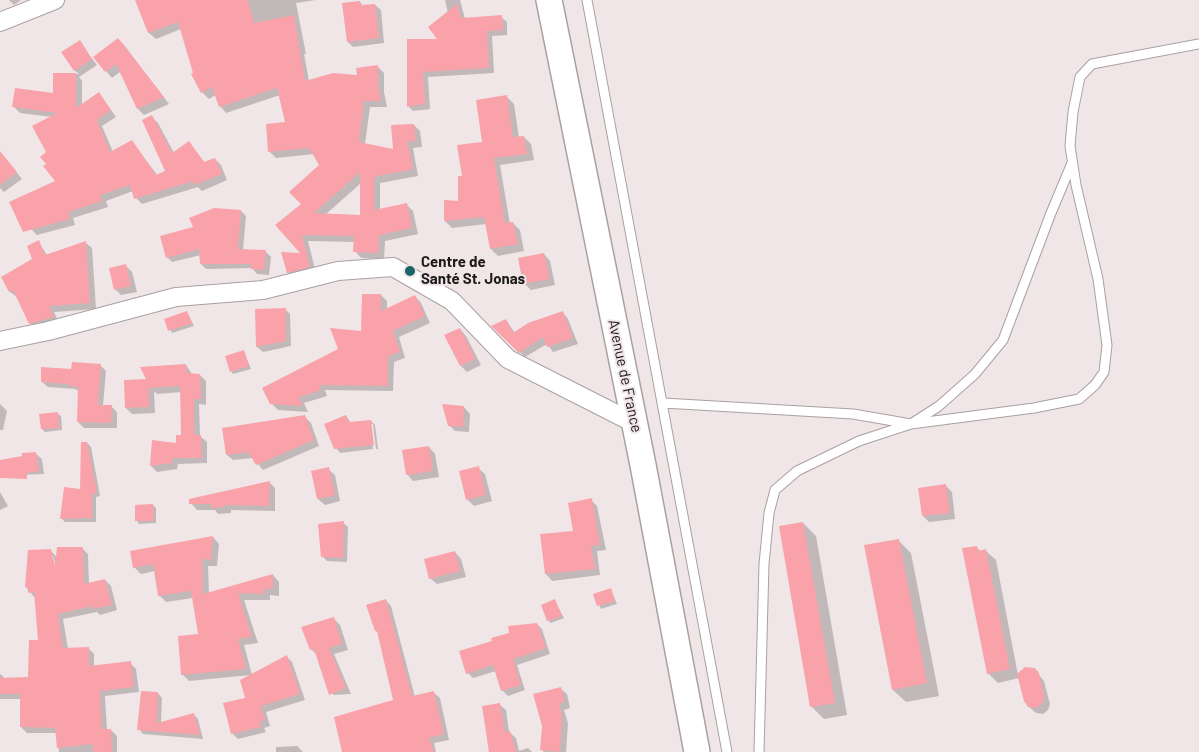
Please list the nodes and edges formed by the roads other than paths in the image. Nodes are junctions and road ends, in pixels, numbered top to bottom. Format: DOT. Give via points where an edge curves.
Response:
graph roads {
  1 [pos="55,0"];
  2 [pos="549,0"];
  3 [pos="587,0"];
  4 [pos="0,22"];
  5 [pos="1199,44"];
  6 [pos="1072,162"];
  7 [pos="0,341"];
  8 [pos="663,403"];
  9 [pos="634,423"];
  10 [pos="911,424"];
  11 [pos="697,752"];
  12 [pos="727,752"];
  13 [pos="759,752"];
  1 -- 4 [label="street"];
  2 -- 9 [label="main road, Avenue de France"];
  3 -- 8 [label="lane"];
  5 -- 6 [label="lane" via="1092,64 1080,76 1073,112"];
  6 -- 10 [label="lane" via="1003,340 975,374 939,406"];
  6 -- 10 [label="lane" via="1098,279 1107,345 1104,372 1079,399"];
  7 -- 9 [label="street" via="176,297 263,290 338,271 393,268 452,301 508,359"];
  8 -- 10 [label="lane" via="853,414"];
  8 -- 12 [label="lane"];
  9 -- 11 [label="main road, Avenue de France"];
  10 -- 13 [label="lane" via="859,441 832,454 797,471 775,490 769,513 764,564"];
}
